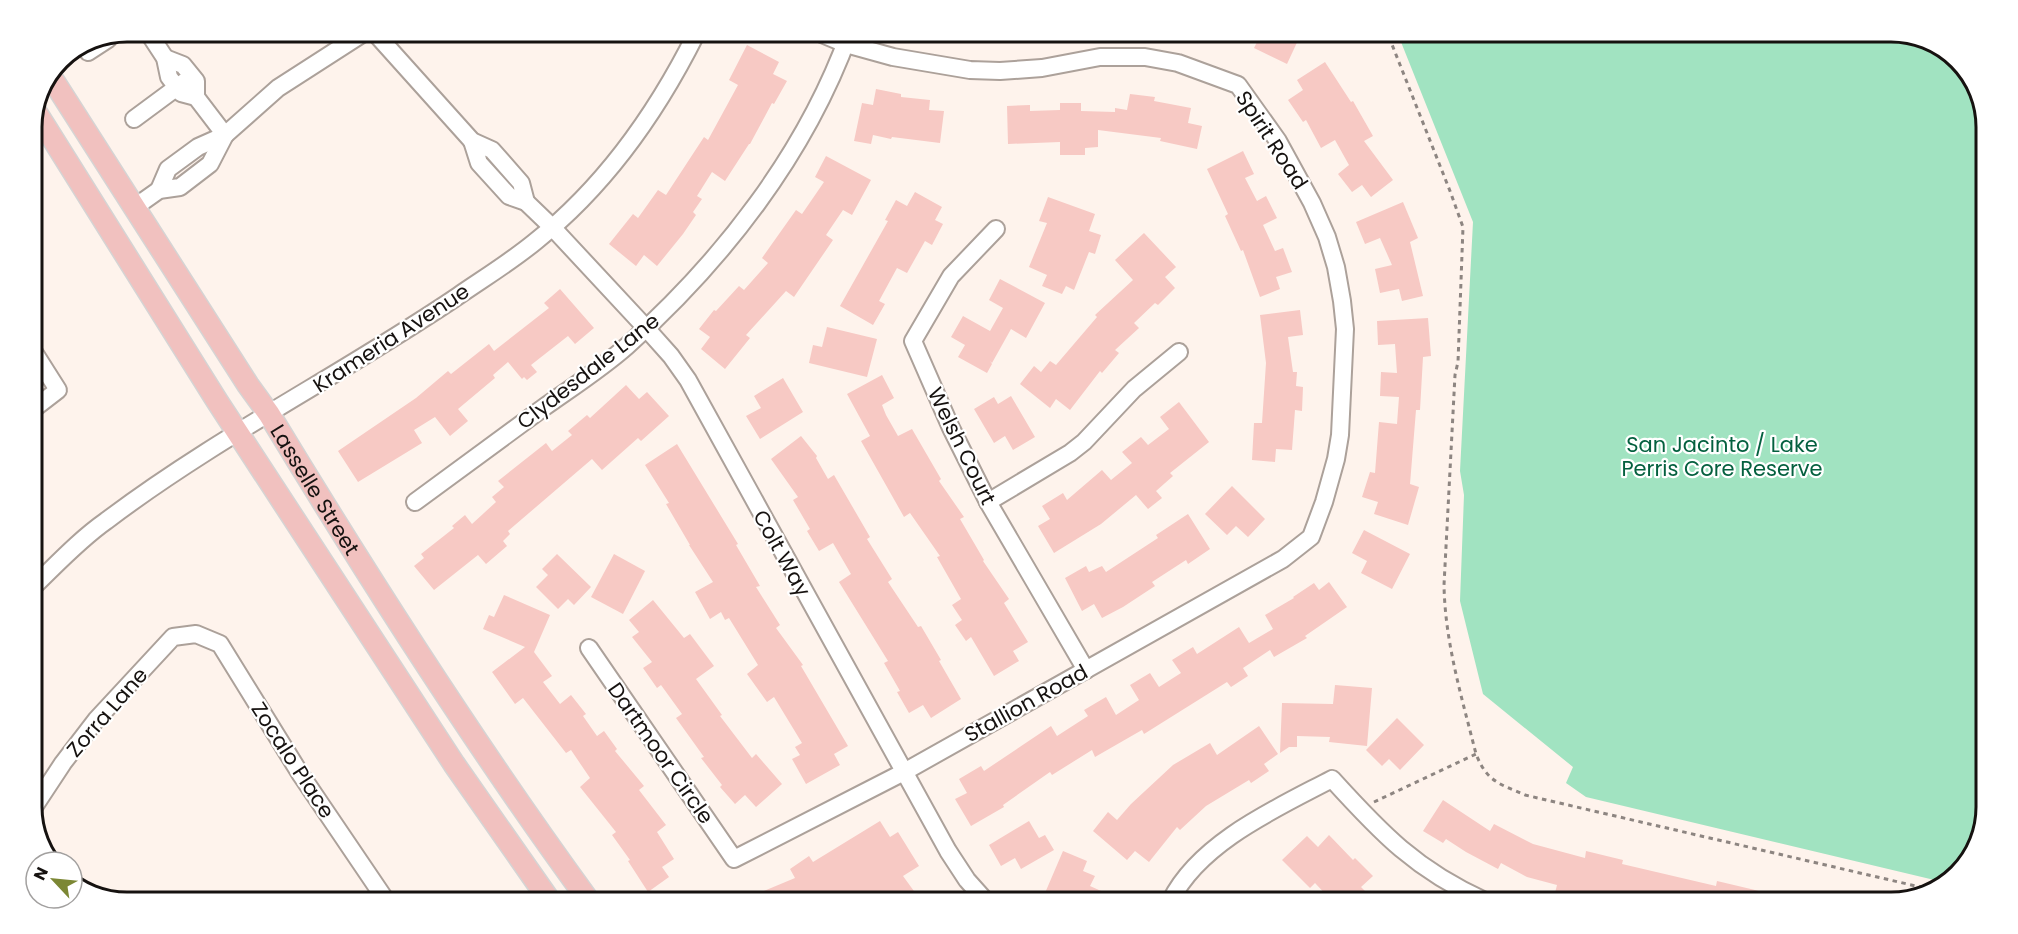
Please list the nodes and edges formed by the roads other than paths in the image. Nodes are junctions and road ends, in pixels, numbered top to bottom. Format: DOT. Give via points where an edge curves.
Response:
graph roads {
  1 [pos="155,42"];
  2 [pos="351,42"];
  3 [pos="383,42"];
  4 [pos="692,42"];
  5 [pos="847,42"];
  6 [pos="856,42"];
  7 [pos="94,48"];
  8 [pos="88,52"];
  9 [pos="165,58"];
  10 [pos="192,76"];
  11 [pos="55,83"];
  12 [pos="177,88"];
  13 [pos="196,97"];
  14 [pos="134,119"];
  15 [pos="42,122"];
  16 [pos="225,135"];
  17 [pos="135,207"];
  18 [pos="552,227"];
  19 [pos="996,229"];
  20 [pos="646,328"];
  21 [pos="1179,352"];
  22 [pos="42,365"];
  23 [pos="42,402"];
  24 [pos="269,414"];
  25 [pos="238,434"];
  26 [pos="988,501"];
  27 [pos="414,502"];
  28 [pos="1311,537"];
  29 [pos="42,579"];
  30 [pos="196,634"];
  31 [pos="589,648"];
  32 [pos="1086,670"];
  33 [pos="904,772"];
  34 [pos="42,795"];
  35 [pos="734,859"];
  36 [pos="380,892"];
  37 [pos="544,892"];
  38 [pos="582,892"];
  39 [pos="978,892"];
  40 [pos="1175,892"];
  41 [pos="1468,892"];
  1 -- 9 [label="street"];
  2 -- 16 [label="street" via="278,88"];
  3 -- 18 [label="street, Colt Way" via="472,141 479,163 509,196 526,202"];
  4 -- 18 [label="street, Krameria Avenue" via="664,93 626,149"];
  5 -- 20 [label="street, Clydesdale Lane" via="815,110 773,180 680,297"];
  6 -- 28 [label="street, Spirit Road" via="893,57 970,70 1042,68 1100,57 1145,57 1178,63 1238,85 1278,141 1312,203 1327,237 1342,301 1345,329 1340,435"];
  7 -- 8 [label="street"];
  9 -- 10 [label="street" via="183,65"];
  9 -- 12 [label="street" via="169,77"];
  10 -- 12 [label="street"];
  10 -- 13 [label="street"];
  11 -- 17 [label="main road, Lasselle Street"];
  12 -- 13 [label="street"];
  12 -- 14 [label="street"];
  13 -- 16 [label="street"];
  15 -- 25 [label="main road, Lasselle Street"];
  16 -- 17 [label="street" via="198,147 168,169 159,190"];
  17 -- 24 [label="main road, Lasselle Street"];
  18 -- 20 [label="street, Colt Way"];
  18 -- 24 [label="street, Krameria Avenue" via="432,314"];
  19 -- 26 [label="street, Welsh Court" via="951,276 913,341"];
  20 -- 27 [label="street, Clydesdale Lane" via="593,373"];
  20 -- 33 [label="street, Colt Way" via="688,380"];
  21 -- 26 [label="street" via="1134,389 1070,453"];
  22 -- 23 [label="street" via="58,390"];
  24 -- 25 [label="street, Krameria Avenue"];
  24 -- 38 [label="main road, Lasselle Street" via="433,675"];
  25 -- 29 [label="street, Krameria Avenue" via="104,522"];
  25 -- 37 [label="main road, Lasselle Street" via="454,764"];
  26 -- 32 [label="street, Welsh Court"];
  28 -- 32 [label="street, Stallion Road" via="1283,559"];
  30 -- 34 [label="street, Zorra Lane" via="173,637 165,645 96,720"];
  30 -- 36 [label="street, Zocalo Place" via="220,644 301,775"];
  31 -- 35 [label="street, Dartmoor Circle"];
  32 -- 33 [label="street, Stallion Road"];
  33 -- 35 [label="street, Stallion Road"];
  33 -- 39 [label="street, Colt Way" via="948,851"];
  40 -- 41 [label="street" via="1197,864 1230,837 1332,778 1401,850 1432,873"];
}
